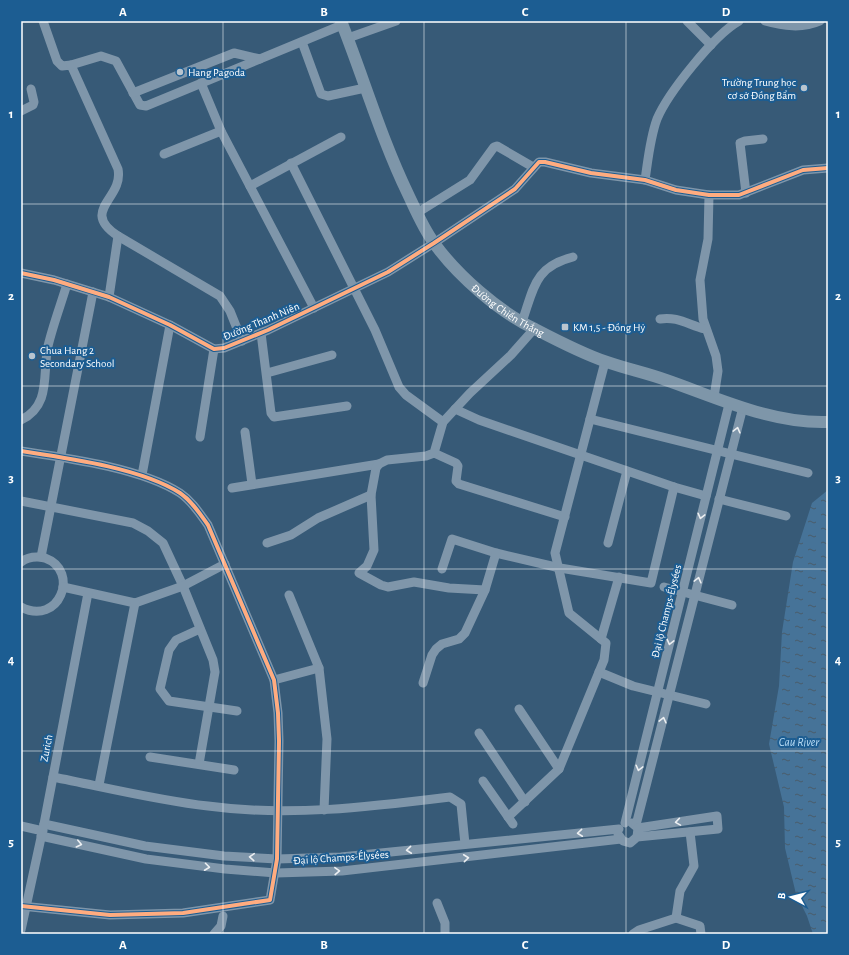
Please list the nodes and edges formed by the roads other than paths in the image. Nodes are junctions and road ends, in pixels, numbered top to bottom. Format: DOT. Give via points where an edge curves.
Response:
graph roads {
  1 [pos="43,21"];
  2 [pos="396,21"];
  3 [pos="686,21"];
  4 [pos="739,21"];
  5 [pos="765,21"];
  6 [pos="820,21"];
  7 [pos="342,23"];
  8 [pos="348,38"];
  9 [pos="302,42"];
  10 [pos="711,46"];
  11 [pos="260,59"];
  12 [pos="71,65"];
  13 [pos="201,83"];
  14 [pos="365,88"];
  15 [pos="31,89"];
  16 [pos="133,92"];
  17 [pos="21,111"];
  18 [pos="221,130"];
  19 [pos="341,137"];
  20 [pos="763,139"];
  21 [pos="164,154"];
  22 [pos="291,163"];
  23 [pos="533,167"];
  24 [pos="828,168"];
  25 [pos="645,180"];
  26 [pos="250,186"];
  27 [pos="746,193"];
  28 [pos="709,195"];
  29 [pos="417,213"];
  30 [pos="118,236"];
  31 [pos="434,243"];
  32 [pos="573,257"];
  33 [pos="21,273"];
  34 [pos="67,284"];
  35 [pos="354,289"];
  36 [pos="93,292"];
  37 [pos="109,297"];
  38 [pos="314,308"];
  39 [pos="660,319"];
  40 [pos="522,322"];
  41 [pos="170,325"];
  42 [pos="534,329"];
  43 [pos="705,329"];
  44 [pos="261,333"];
  45 [pos="242,341"];
  46 [pos="214,349"];
  47 [pos="332,356"];
  48 [pos="605,362"];
  49 [pos="267,373"];
  50 [pos="714,397"];
  51 [pos="729,404"];
  52 [pos="347,406"];
  53 [pos="743,407"];
  54 [pos="455,409"];
  55 [pos="590,419"];
  56 [pos="21,420"];
  57 [pos="444,422"];
  58 [pos="828,422"];
  59 [pos="245,432"];
  60 [pos="200,437"];
  61 [pos="718,450"];
  62 [pos="21,451"];
  63 [pos="434,453"];
  64 [pos="731,454"];
  65 [pos="581,455"];
  66 [pos="61,457"];
  67 [pos="379,464"];
  68 [pos="627,471"];
  69 [pos="808,473"];
  70 [pos="142,475"];
  71 [pos="252,484"];
  72 [pos="674,487"];
  73 [pos="232,488"];
  74 [pos="371,495"];
  75 [pos="706,496"];
  76 [pos="719,499"];
  77 [pos="21,501"];
  78 [pos="51,508"];
  79 [pos="786,516"];
  80 [pos="565,517"];
  81 [pos="267,543"];
  82 [pos="608,543"];
  83 [pos="496,553"];
  84 [pos="41,557"];
  85 [pos="21,562"];
  86 [pos="225,564"];
  87 [pos="560,568"];
  88 [pos="442,569"];
  89 [pos="619,577"];
  90 [pos="183,586"];
  91 [pos="63,587"];
  92 [pos="664,587"];
  93 [pos="486,590"];
  94 [pos="682,592"];
  95 [pos="88,593"];
  96 [pos="290,595"];
  97 [pos="694,596"];
  98 [pos="135,603"];
  99 [pos="732,605"];
  100 [pos="21,607"];
  101 [pos="200,629"];
  102 [pos="601,639"];
  103 [pos="319,668"];
  104 [pos="599,672"];
  105 [pos="274,680"];
  106 [pos="423,683"];
  107 [pos="658,693"];
  108 [pos="669,696"];
  109 [pos="706,704"];
  110 [pos="208,708"];
  111 [pos="519,709"];
  112 [pos="237,711"];
  113 [pos="479,733"];
  114 [pos="150,757"];
  115 [pos="199,764"];
  116 [pos="559,769"];
  117 [pos="234,770"];
  118 [pos="53,777"];
  119 [pos="483,781"];
  120 [pos="98,786"];
  121 [pos="525,802"];
  122 [pos="276,810"];
  123 [pos="324,810"];
  124 [pos="21,826"];
  125 [pos="622,826"];
  126 [pos="43,830"];
  127 [pos="637,830"];
  128 [pos="690,832"];
  129 [pos="621,839"];
  130 [pos="465,844"];
  131 [pos="277,859"];
  132 [pos="276,872"];
  133 [pos="437,903"];
  134 [pos="24,906"];
  135 [pos="223,916"];
  136 [pos="676,918"];
  137 [pos="21,930"];
  138 [pos="214,934"];
  139 [pos="445,934"];
  140 [pos="633,934"];
  141 [pos="701,934"];
  1 -- 12 [label="street" via="57,61 62,66"];
  2 -- 8 [label="street"];
  3 -- 10 [label="street"];
  4 -- 10 [label="street"];
  5 -- 6 [label="street" via="790,26 803,26"];
  7 -- 8 [label="main road, Đường Chiến Thắng"];
  7 -- 9 [label="street"];
  8 -- 14 [label="main road, Đường Chiến Thắng"];
  9 -- 11 [label="street"];
  9 -- 14 [label="street" via="321,94 328,96"];
  10 -- 25 [label="street" via="662,108 652,140"];
  11 -- 13 [label="street"];
  11 -- 16 [label="street" via="234,53"];
  12 -- 16 [label="street" via="101,56 116,61"];
  12 -- 30 [label="street" via="118,169 120,177 117,186 104,206 101,217 109,230"];
  13 -- 16 [label="street" via="146,106 140,105"];
  13 -- 18 [label="street"];
  14 -- 29 [label="main road, Đường Chiến Thắng"];
  15 -- 17 [label="street" via="33,105"];
  18 -- 21 [label="street"];
  18 -- 26 [label="street"];
  19 -- 22 [label="street"];
  20 -- 27 [label="street" via="740,143"];
  22 -- 26 [label="street"];
  22 -- 35 [label="street"];
  23 -- 25 [label="street" via="539,162 545,162 591,173"];
  23 -- 29 [label="street" via="497,146 494,147 470,180"];
  23 -- 31 [label="street, Đường Thanh Niên" via="515,189"];
  24 -- 27 [label="street" via="803,170"];
  25 -- 28 [label="street" via="676,190"];
  26 -- 38 [label="street"];
  27 -- 28 [label="street" via="728,196"];
  28 -- 43 [label="street" via="708,239 700,280"];
  29 -- 31 [label="main road, Đường Chiến Thắng"];
  30 -- 37 [label="street"];
  30 -- 45 [label="street" via="220,296 230,311"];
  31 -- 35 [label="street, Đường Thanh Niên" via="388,272"];
  31 -- 40 [label="main road, Đường Chiến Thắng" via="480,291 501,309"];
  32 -- 40 [label="street" via="557,261 541,274"];
  33 -- 34 [label="street, Đường Thanh Niên"];
  34 -- 36 [label="street, Đường Thanh Niên"];
  34 -- 56 [label="street" via="48,349 45,390 35,410"];
  35 -- 38 [label="street, Đường Thanh Niên"];
  35 -- 57 [label="street" via="399,387 406,395"];
  36 -- 37 [label="street, Đường Thanh Niên"];
  36 -- 66 [label="street"];
  37 -- 41 [label="street, Đường Thanh Niên"];
  38 -- 44 [label="street, Đường Thanh Niên"];
  39 -- 43 [label="street" via="674,318"];
  40 -- 42 [label="main road, Đường Chiến Thắng"];
  41 -- 46 [label="street, Đường Thanh Niên"];
  41 -- 70 [label="street"];
  42 -- 48 [label="main road, Đường Chiến Thắng"];
  42 -- 54 [label="street" via="512,355"];
  43 -- 50 [label="street" via="716,356 718,371"];
  44 -- 45 [label="street, Đường Thanh Niên"];
  44 -- 49 [label="street"];
  45 -- 46 [label="street, Đường Thanh Niên"];
  46 -- 60 [label="street"];
  47 -- 49 [label="street"];
  48 -- 50 [label="main road, Đường Chiến Thắng"];
  48 -- 55 [label="street"];
  49 -- 52 [label="street" via="271,413 274,417"];
  50 -- 51 [label="main road, Đường Chiến Thắng"];
  51 -- 53 [label="main road, Đường Chiến Thắng"];
  51 -- 61 [label="street, Đại lộ Champs-Élysées"];
  53 -- 58 [label="main road, Đường Chiến Thắng" via="789,421"];
  64 -- 53 [label="street, one-way"];
  54 -- 57 [label="street"];
  54 -- 65 [label="street" via="479,420"];
  55 -- 61 [label="street"];
  55 -- 65 [label="street"];
  57 -- 63 [label="street"];
  59 -- 71 [label="street"];
  61 -- 64 [label="street"];
  61 -- 75 [label="street, Đại lộ Champs-Élysées"];
  62 -- 66 [label="street"];
  63 -- 67 [label="street" via="387,460"];
  63 -- 80 [label="street" via="456,463 456,481 459,484"];
  64 -- 69 [label="street"];
  64 -- 76 [label="street"];
  65 -- 68 [label="street"];
  65 -- 80 [label="street"];
  66 -- 70 [label="street"];
  66 -- 78 [label="street"];
  67 -- 71 [label="street"];
  67 -- 74 [label="street" via="374,473"];
  68 -- 72 [label="street"];
  68 -- 82 [label="street"];
  70 -- 86 [label="street" via="180,493 193,505 208,525"];
  71 -- 73 [label="street"];
  72 -- 75 [label="street"];
  72 -- 89 [label="street" via="651,583"];
  74 -- 81 [label="street" via="318,518 291,535"];
  74 -- 93 [label="street" via="374,550 367,566 359,573 388,587 414,582 448,588"];
  75 -- 94 [label="street, Đại lộ Champs-Élysées, one-way"];
  76 -- 79 [label="street"];
  97 -- 76 [label="street, one-way"];
  77 -- 78 [label="street"];
  78 -- 84 [label="street"];
  78 -- 90 [label="street" via="133,523 148,531 163,543"];
  80 -- 87 [label="street" via="556,553"];
  83 -- 87 [label="street"];
  83 -- 88 [label="street" via="452,539"];
  83 -- 93 [label="street"];
  84 -- 85 [label="street" via="32,557"];
  84 -- 91 [label="street" via="55,564 62,575"];
  86 -- 90 [label="street"];
  86 -- 105 [label="street"];
  87 -- 89 [label="street"];
  87 -- 102 [label="street" via="570,613"];
  89 -- 102 [label="street"];
  90 -- 98 [label="street"];
  90 -- 101 [label="street"];
  91 -- 95 [label="street"];
  91 -- 100 [label="street" via="61,596 48,609 38,612"];
  92 -- 94 [label="street"];
  93 -- 106 [label="street" via="462,638 442,644 436,649"];
  94 -- 97 [label="street"];
  94 -- 107 [label="street, Đại lộ Champs-Élysées, one-way"];
  95 -- 98 [label="street"];
  95 -- 118 [label="street, Zurich"];
  96 -- 103 [label="street"];
  97 -- 99 [label="street"];
  97 -- 108 [label="street"];
  98 -- 120 [label="street"];
  101 -- 110 [label="street" via="213,660 215,672"];
  101 -- 110 [label="street" via="176,640 169,650 160,689 169,701"];
  102 -- 104 [label="street" via="606,643 604,660"];
  103 -- 105 [label="street"];
  103 -- 123 [label="street" via="327,739"];
  104 -- 107 [label="street"];
  104 -- 116 [label="street"];
  105 -- 122 [label="street" via="279,741"];
  107 -- 108 [label="street"];
  107 -- 125 [label="street, Đại lộ Champs-Élysées, one-way"];
  108 -- 109 [label="street"];
  127 -- 108 [label="street, one-way"];
  110 -- 112 [label="street"];
  110 -- 115 [label="street"];
  111 -- 116 [label="street"];
  113 -- 121 [label="street"];
  114 -- 115 [label="street"];
  115 -- 117 [label="street"];
  116 -- 121 [label="street"];
  118 -- 120 [label="street"];
  118 -- 126 [label="street, Zurich"];
  119 -- 121 [label="street" via="510,821"];
  120 -- 122 [label="street" via="209,806"];
  122 -- 123 [label="street"];
  122 -- 131 [label="street"];
  123 -- 130 [label="street" via="450,798 460,804"];
  124 -- 126 [label="street, Đại lộ Champs-Élysées"];
  125 -- 127 [label="street, Đại lộ Champs-Élysées" via="631,823"];
  125 -- 129 [label="street, Đại lộ Champs-Élysées" via="618,834"];
  125 -- 130 [label="street, Đại lộ Champs-Élysées, one-way"];
  131 -- 126 [label="street, Đại lộ Champs-Élysées, one-way" via="224,856"];
  126 -- 132 [label="street, Đại lộ Champs-Élysées, one-way" via="146,859 225,869"];
  126 -- 134 [label="street, Zurich"];
  127 -- 128 [label="street, Đại lộ Champs-Élysées"];
  128 -- 127 [label="street, Đại lộ Champs-Élysées, one-way" via="718,829 717,816"];
  127 -- 129 [label="street, Đại lộ Champs-Élysées" via="630,843"];
  128 -- 136 [label="street" via="694,866 680,891"];
  132 -- 129 [label="street, Đại lộ Champs-Élysées, one-way" via="342,871"];
  130 -- 131 [label="street, Đại lộ Champs-Élysées, one-way" via="341,857"];
  131 -- 132 [label="street"];
  132 -- 134 [label="street" via="270,900 190,912 110,916"];
  133 -- 139 [label="street" via="445,923"];
  134 -- 137 [label="street, Zurich"];
  135 -- 138 [label="street" via="221,926"];
  136 -- 140 [label="street"];
  136 -- 141 [label="street" via="697,924 700,926"];
}
